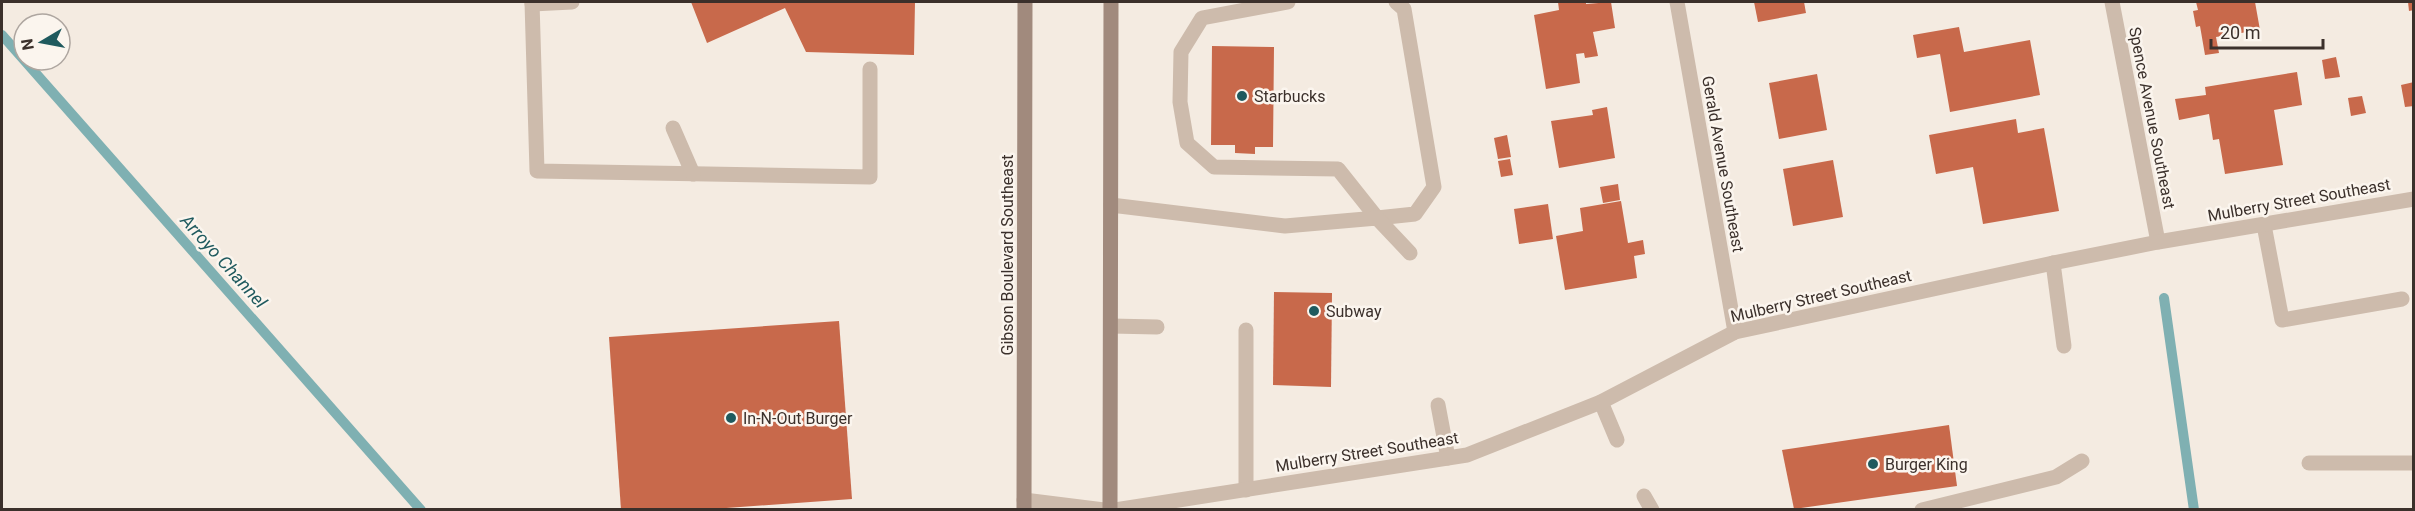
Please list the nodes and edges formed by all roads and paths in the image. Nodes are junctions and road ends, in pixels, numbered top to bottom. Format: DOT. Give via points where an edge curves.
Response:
graph roads {
  1 [pos="572,2"];
  2 [pos="1025,2"];
  3 [pos="1111,2"];
  4 [pos="1288,2"];
  5 [pos="1396,2"];
  6 [pos="1677,2"];
  7 [pos="2112,2"];
  8 [pos="532,3"];
  9 [pos="870,69"];
  10 [pos="673,128"];
  11 [pos="693,174"];
  12 [pos="2414,199"];
  13 [pos="1111,205"];
  14 [pos="1377,218"];
  15 [pos="2264,225"];
  16 [pos="2158,242"];
  17 [pos="1410,253"];
  18 [pos="2053,262"];
  19 [pos="2402,298"];
  20 [pos="1111,326"];
  21 [pos="1157,327"];
  22 [pos="1246,330"];
  23 [pos="1735,332"];
  24 [pos="2064,346"];
  25 [pos="1601,402"];
  26 [pos="1438,405"];
  27 [pos="1617,440"];
  28 [pos="1448,458"];
  29 [pos="2082,461"];
  30 [pos="2309,463"];
  31 [pos="2414,463"];
  32 [pos="1246,490"];
  33 [pos="1644,495"];
  34 [pos="1024,505"];
  35 [pos="1104,510"];
  36 [pos="1110,510"];
  37 [pos="1115,510"];
  38 [pos="1652,510"];
  39 [pos="1922,510"];
  1 -- 8 [label="street"];
  2 -- 34 [label="main road, Gibson Boulevard Southeast"];
  3 -- 13 [label="main road"];
  4 -- 14 [label="street" via="1202,18 1181,52 1180,102 1187,143 1214,167 1338,169"];
  5 -- 14 [label="street" via="1404,9 1434,187 1415,214"];
  6 -- 23 [label="street, Gerald Avenue Southeast"];
  7 -- 16 [label="street, Spence Avenue Southeast"];
  8 -- 11 [label="street" via="537,171"];
  9 -- 11 [label="street" via="870,177"];
  10 -- 11 [label="street"];
  12 -- 15 [label="street, Mulberry Street Southeast"];
  13 -- 14 [label="street" via="1285,226"];
  13 -- 20 [label="main road"];
  14 -- 17 [label="street"];
  15 -- 16 [label="street, Mulberry Street Southeast"];
  15 -- 19 [label="street" via="2282,320"];
  16 -- 18 [label="street, Mulberry Street Southeast"];
  18 -- 23 [label="street, Mulberry Street Southeast"];
  18 -- 24 [label="street"];
  20 -- 21 [label="street"];
  20 -- 36 [label="main road"];
  22 -- 32 [label="street"];
  23 -- 25 [label="street, Mulberry Street Southeast"];
  25 -- 27 [label="street"];
  25 -- 28 [label="street, Mulberry Street Southeast" via="1467,455"];
  26 -- 28 [label="street"];
  28 -- 32 [label="street, Mulberry Street Southeast"];
  29 -- 39 [label="street" via="2056,477"];
  30 -- 31 [label="street"];
  32 -- 37 [label="street, Mulberry Street Southeast"];
  33 -- 38 [label="street"];
  34 -- 35 [label="street"];
}
